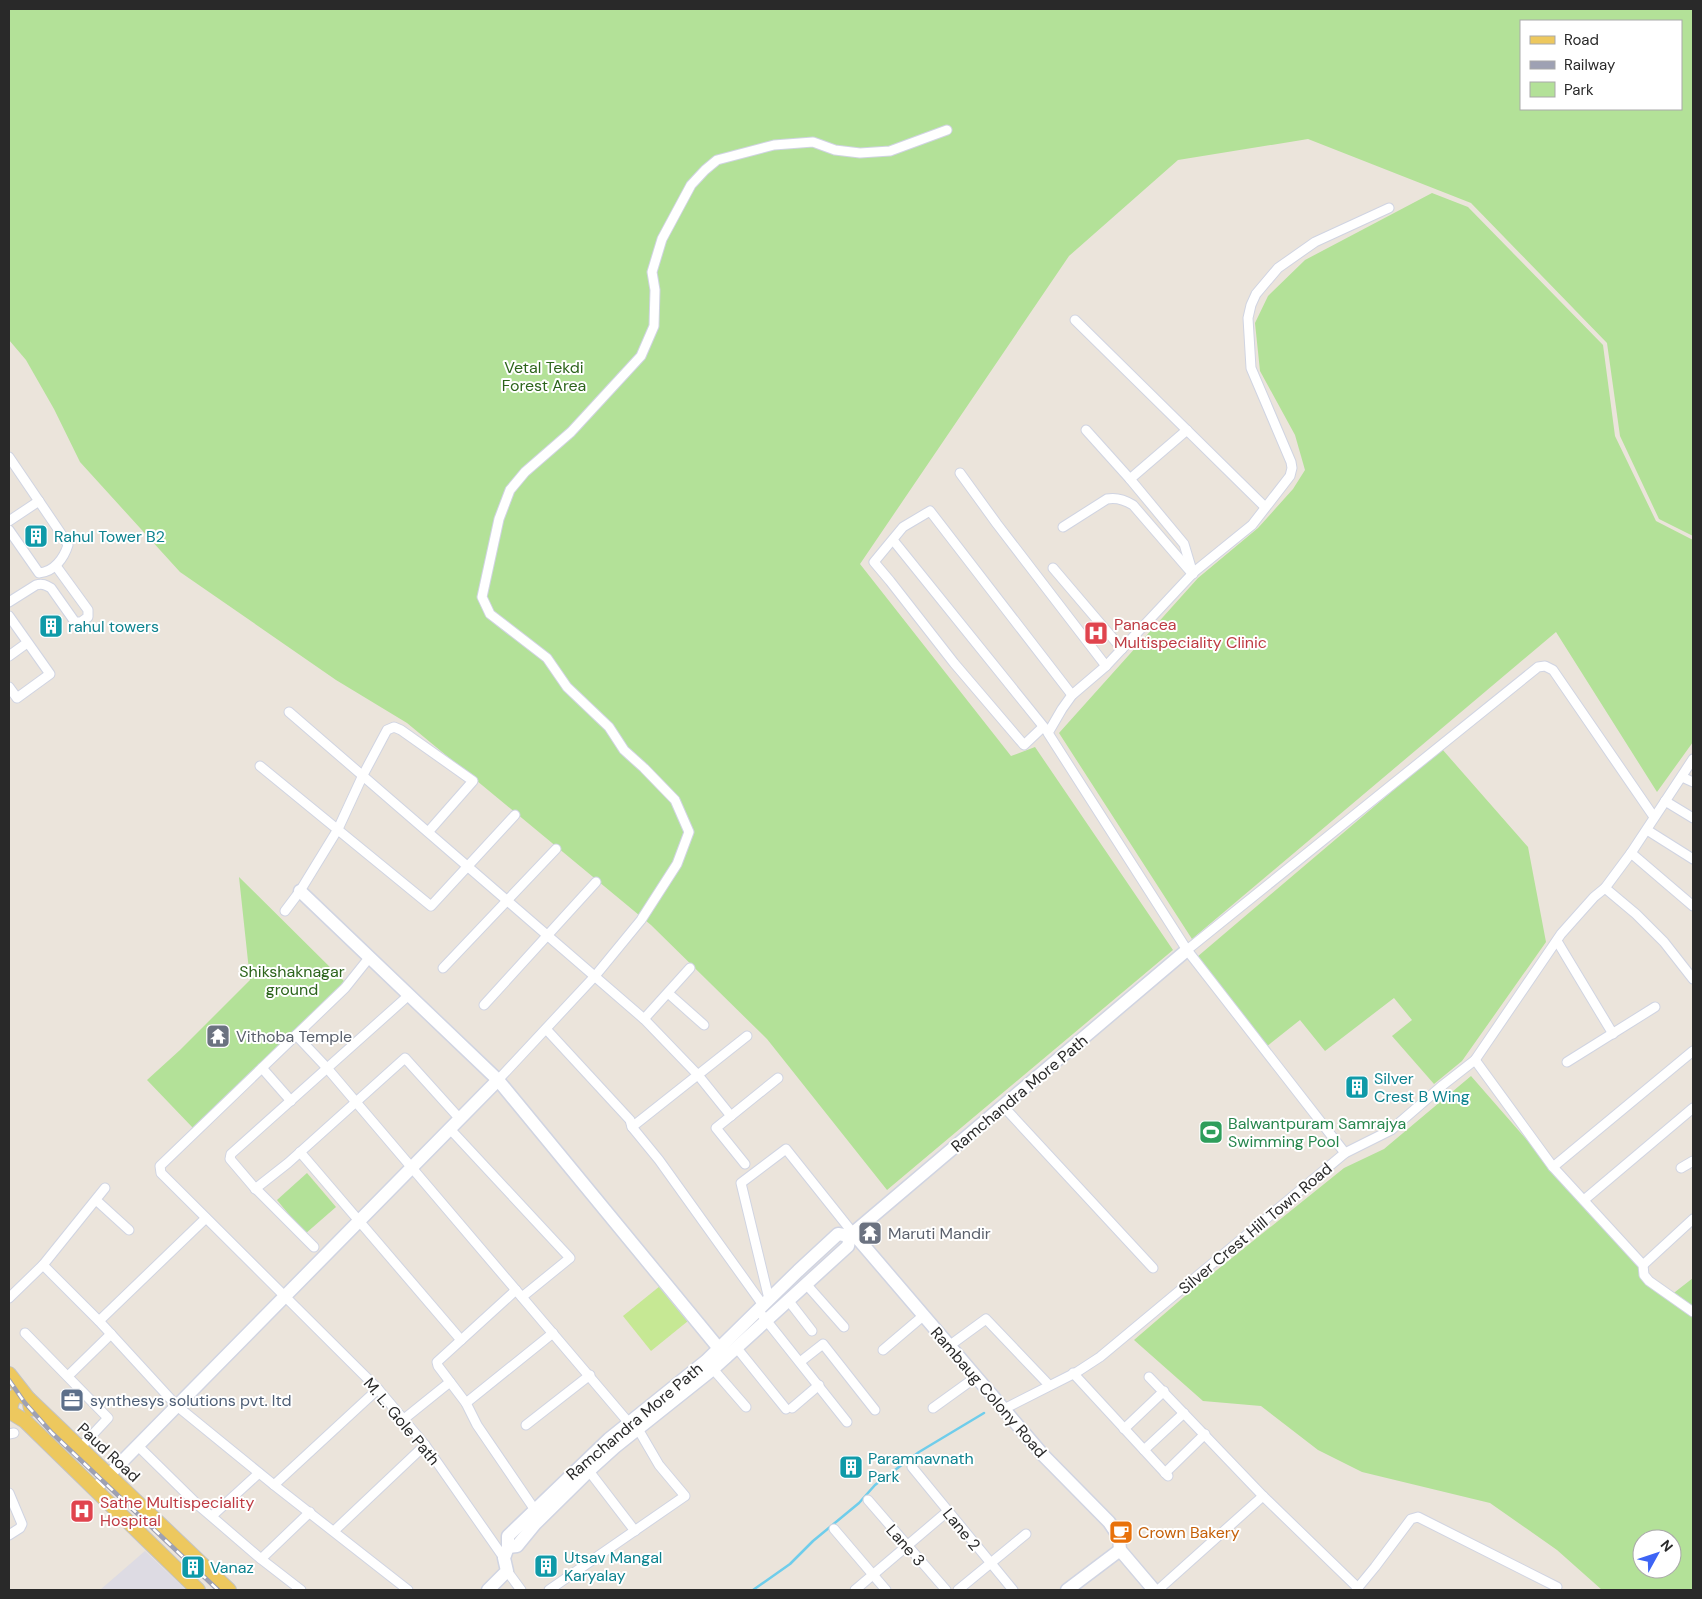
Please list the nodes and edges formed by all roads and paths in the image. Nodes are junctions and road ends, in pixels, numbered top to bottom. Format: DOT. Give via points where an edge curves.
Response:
graph roads {
  1 [pos="947,130"];
  2 [pos="1389,208"];
  3 [pos="1075,320"];
  4 [pos="1086,430"];
  5 [pos="1187,430"];
  6 [pos="9,459"];
  7 [pos="960,474"];
  8 [pos="1130,479"];
  9 [pos="39,501"];
  10 [pos="1265,507"];
  11 [pos="9,522"];
  12 [pos="1063,527"];
  13 [pos="9,530"];
  14 [pos="893,540"];
  15 [pos="56,566"];
  16 [pos="1053,568"];
  17 [pos="1193,574"];
  18 [pos="9,602"];
  19 [pos="9,616"];
  20 [pos="27,643"];
  21 [pos="1122,650"];
  22 [pos="9,656"];
  23 [pos="1106,666"];
  24 [pos="9,687"];
  25 [pos="1072,695"];
  26 [pos="289,712"];
  27 [pos="1046,730"];
  28 [pos="1693,761"];
  29 [pos="260,766"];
  30 [pos="363,775"];
  31 [pos="1682,777"];
  32 [pos="1693,782"];
  33 [pos="1665,801"];
  34 [pos="515,815"];
  35 [pos="1654,817"];
  36 [pos="1693,818"];
  37 [pos="338,829"];
  38 [pos="1646,830"];
  39 [pos="428,831"];
  40 [pos="556,849"];
  41 [pos="1631,853"];
  42 [pos="1693,859"];
  43 [pos="469,866"];
  44 [pos="596,882"];
  45 [pos="1605,888"];
  46 [pos="300,891"];
  47 [pos="508,900"];
  48 [pos="1693,906"];
  49 [pos="285,911"];
  50 [pos="548,935"];
  51 [pos="1557,941"];
  52 [pos="1187,950"];
  53 [pos="369,958"];
  54 [pos="443,968"];
  55 [pos="690,968"];
  56 [pos="595,976"];
  57 [pos="1693,979"];
  58 [pos="668,993"];
  59 [pos="409,995"];
  60 [pos="484,1005"];
  61 [pos="1655,1008"];
  62 [pos="644,1019"];
  63 [pos="704,1025"];
  64 [pos="546,1029"];
  65 [pos="1613,1034"];
  66 [pos="296,1035"];
  67 [pos="747,1036"];
  68 [pos="1693,1051"];
  69 [pos="1475,1060"];
  70 [pos="1568,1062"];
  71 [pos="262,1068"];
  72 [pos="327,1068"];
  73 [pos="698,1076"];
  74 [pos="778,1078"];
  75 [pos="498,1080"];
  76 [pos="291,1101"];
  77 [pos="356,1103"];
  78 [pos="1003,1106"];
  79 [pos="1693,1108"];
  80 [pos="731,1116"];
  81 [pos="460,1119"];
  82 [pos="632,1128"];
  83 [pos="450,1129"];
  84 [pos="300,1152"];
  85 [pos="1345,1153"];
  86 [pos="1693,1161"];
  87 [pos="744,1164"];
  88 [pos="1553,1166"];
  89 [pos="412,1168"];
  90 [pos="1681,1168"];
  91 [pos="105,1188"];
  92 [pos="255,1188"];
  93 [pos="96,1200"];
  94 [pos="1584,1200"];
  95 [pos="206,1218"];
  96 [pos="1693,1219"];
  97 [pos="359,1221"];
  98 [pos="129,1230"];
  99 [pos="851,1235"];
  100 [pos="314,1247"];
  101 [pos="43,1265"];
  102 [pos="1643,1265"];
  103 [pos="1153,1268"];
  104 [pos="806,1284"];
  105 [pos="519,1294"];
  106 [pos="286,1296"];
  107 [pos="9,1298"];
  108 [pos="788,1300"];
  109 [pos="763,1304"];
  110 [pos="1693,1312"];
  111 [pos="923,1316"];
  112 [pos="766,1320"];
  113 [pos="99,1321"];
  114 [pos="844,1327"];
  115 [pos="812,1331"];
  116 [pos="25,1333"];
  117 [pos="553,1333"];
  118 [pos="111,1334"];
  119 [pos="461,1340"];
  120 [pos="949,1346"];
  121 [pos="736,1347"];
  122 [pos="883,1350"];
  123 [pos="722,1352"];
  124 [pos="800,1362"];
  125 [pos="713,1369"];
  126 [pos="1074,1373"];
  127 [pos="9,1374"];
  128 [pos="590,1375"];
  129 [pos="68,1376"];
  130 [pos="976,1377"];
  131 [pos="1149,1377"];
  132 [pos="450,1382"];
  133 [pos="819,1385"];
  134 [pos="1049,1386"];
  135 [pos="378,1389"];
  136 [pos="1164,1391"];
  137 [pos="29,1399"];
  138 [pos="466,1402"];
  139 [pos="177,1406"];
  140 [pos="746,1406"];
  141 [pos="933,1408"];
  142 [pos="1004,1409"];
  143 [pos="875,1410"];
  144 [pos="11,1411"];
  145 [pos="1184,1413"];
  146 [pos="404,1420"];
  147 [pos="847,1422"];
  148 [pos="526,1426"];
  149 [pos="633,1426"];
  150 [pos="1124,1429"];
  151 [pos="1205,1434"];
  152 [pos="426,1445"];
  153 [pos="138,1446"];
  154 [pos="80,1448"];
  155 [pos="1144,1450"];
  156 [pos="912,1467"];
  157 [pos="589,1471"];
  158 [pos="259,1473"];
  159 [pos="108,1476"];
  160 [pos="274,1485"];
  161 [pos="94,1489"];
  162 [pos="9,1493"];
  163 [pos="1264,1496"];
  164 [pos="868,1500"];
  165 [pos="535,1510"];
  166 [pos="310,1512"];
  167 [pos="948,1512"];
  168 [pos="212,1516"];
  169 [pos="834,1529"];
  170 [pos="334,1531"];
  171 [pos="635,1531"];
  172 [pos="1026,1534"];
  173 [pos="9,1535"];
  174 [pos="907,1547"];
  175 [pos="1120,1550"];
  176 [pos="506,1553"];
  177 [pos="261,1559"];
  178 [pos="990,1564"];
  179 [pos="507,1571"];
  180 [pos="873,1575"];
  181 [pos="1557,1587"];
  182 [pos="1357,1589"];
  183 [pos="198,1590"];
  184 [pos="229,1590"];
  185 [pos="301,1590"];
  186 [pos="408,1590"];
  187 [pos="488,1590"];
  188 [pos="521,1590"];
  189 [pos="548,1590"];
  190 [pos="855,1590"];
  191 [pos="886,1590"];
  192 [pos="946,1590"];
  193 [pos="958,1590"];
  194 [pos="1012,1590"];
  195 [pos="1067,1590"];
  196 [pos="1154,1590"];
  197 [pos="1158,1590"];
  1 -- 56 [label="street" via="890,151 860,153 835,150 813,142 774,145 717,160 691,185 662,239 652,272 654,326 641,356 571,432 525,472 510,490 499,519 482,597 490,614 547,658 567,687 609,727 624,750 675,800 688,832 677,864 641,920"];
  2 -- 10 [label="street" via="1314,242 1278,268 1251,305 1248,318 1251,368 1292,462 1290,476"];
  3 -- 5 [label="street"];
  4 -- 8 [label="street"];
  5 -- 8 [label="street"];
  5 -- 10 [label="street"];
  6 -- 9 [label="street"];
  7 -- 23 [label="street"];
  8 -- 17 [label="street" via="1184,544"];
  9 -- 11 [label="street"];
  9 -- 15 [label="street" via="68,545"];
  10 -- 17 [label="street" via="1252,525"];
  12 -- 17 [label="street" via="1107,499 1123,500 1133,505"];
  13 -- 15 [label="street" via="39,573"];
  14 -- 25 [label="street" via="903,527 930,510"];
  14 -- 27 [label="street"];
  14 -- 27 [label="street" via="874,562 954,663 1024,745"];
  15 -- 18 [label="street" via="88,610 88,617 75,622 46,585 36,585"];
  16 -- 21 [label="street"];
  17 -- 21 [label="street"];
  19 -- 20 [label="street"];
  20 -- 22 [label="street"];
  20 -- 24 [label="street" via="50,674 17,698"];
  21 -- 23 [label="street"];
  23 -- 25 [label="street"];
  25 -- 27 [label="street"];
  26 -- 30 [label="street"];
  27 -- 52 [label="street"];
  28 -- 31 [label="street, Silver Crest Hill Town Road"];
  29 -- 37 [label="street"];
  30 -- 37 [label="street"];
  30 -- 39 [label="street"];
  30 -- 39 [label="street" via="387,730 394,727 473,781"];
  31 -- 32 [label="street"];
  31 -- 33 [label="street, Silver Crest Hill Town Road"];
  33 -- 35 [label="street, Silver Crest Hill Town Road"];
  33 -- 36 [label="street"];
  34 -- 43 [label="street"];
  35 -- 38 [label="street, Silver Crest Hill Town Road"];
  35 -- 52 [label="street" via="1553,670 1538,667"];
  37 -- 43 [label="street" via="431,906"];
  37 -- 46 [label="street"];
  38 -- 41 [label="street, Silver Crest Hill Town Road"];
  38 -- 42 [label="street"];
  39 -- 43 [label="street"];
  40 -- 47 [label="street"];
  41 -- 45 [label="street, Silver Crest Hill Town Road"];
  41 -- 48 [label="street"];
  43 -- 47 [label="street"];
  44 -- 50 [label="street"];
  45 -- 51 [label="street, Silver Crest Hill Town Road"];
  45 -- 57 [label="street" via="1664,942"];
  46 -- 49 [label="street"];
  46 -- 53 [label="street"];
  47 -- 50 [label="street"];
  47 -- 54 [label="street"];
  50 -- 56 [label="street"];
  50 -- 60 [label="street"];
  51 -- 65 [label="street"];
  51 -- 69 [label="street, Silver Crest Hill Town Road"];
  52 -- 78 [label="street, Ramchandra More Path"];
  52 -- 85 [label="street"];
  53 -- 59 [label="street"];
  53 -- 66 [label="street" via="346,988"];
  55 -- 58 [label="street"];
  56 -- 62 [label="street"];
  56 -- 64 [label="street"];
  58 -- 62 [label="street"];
  58 -- 63 [label="street"];
  59 -- 72 [label="street"];
  59 -- 75 [label="street"];
  61 -- 65 [label="street"];
  62 -- 73 [label="street"];
  64 -- 75 [label="street"];
  64 -- 82 [label="street" via="630,1120"];
  65 -- 70 [label="street"];
  66 -- 71 [label="street"];
  66 -- 72 [label="street"];
  67 -- 73 [label="street"];
  68 -- 88 [label="street"];
  69 -- 85 [label="street, Silver Crest Hill Town Road" via="1391,1130"];
  69 -- 88 [label="street"];
  71 -- 76 [label="street"];
  71 -- 95 [label="street, M. L. Gole Path" via="160,1166 162,1175"];
  72 -- 76 [label="street"];
  72 -- 77 [label="street"];
  73 -- 80 [label="street"];
  73 -- 82 [label="street"];
  74 -- 80 [label="street"];
  75 -- 81 [label="street"];
  75 -- 123 [label="street"];
  76 -- 92 [label="street" via="231,1154 230,1159"];
  77 -- 81 [label="street" via="405,1058"];
  77 -- 84 [label="street"];
  77 -- 89 [label="street"];
  78 -- 99 [label="street, Ramchandra More Path"];
  78 -- 103 [label="street"];
  79 -- 94 [label="street"];
  80 -- 87 [label="street" via="716,1128"];
  81 -- 83 [label="street"];
  82 -- 109 [label="street" via="659,1160"];
  83 -- 89 [label="street"];
  83 -- 105 [label="street" via="570,1258"];
  84 -- 92 [label="street"];
  84 -- 97 [label="street"];
  85 -- 126 [label="street, Silver Crest Hill Town Road" via="1100,1357"];
  86 -- 90 [label="street"];
  88 -- 94 [label="street"];
  89 -- 97 [label="street"];
  89 -- 105 [label="street"];
  91 -- 93 [label="street"];
  92 -- 100 [label="street"];
  93 -- 98 [label="street"];
  93 -- 101 [label="street"];
  94 -- 102 [label="street"];
  95 -- 106 [label="street, M. L. Gole Path"];
  95 -- 113 [label="street"];
  96 -- 102 [label="street"];
  97 -- 106 [label="street"];
  97 -- 119 [label="street"];
  99 -- 104 [label="street, Ramchandra More Path" via="848,1246"];
  99 -- 109 [label="street, Ramchandra More Path" via="838,1234"];
  99 -- 109 [label="street" via="786,1149 741,1183"];
  99 -- 111 [label="street, Rambaug Colony Road"];
  101 -- 107 [label="street"];
  101 -- 113 [label="street"];
  102 -- 110 [label="street" via="1644,1275 1649,1281"];
  104 -- 108 [label="street, Ramchandra More Path"];
  104 -- 114 [label="street"];
  105 -- 117 [label="street"];
  105 -- 119 [label="street"];
  106 -- 135 [label="street, M. L. Gole Path"];
  106 -- 139 [label="street"];
  108 -- 112 [label="street, Ramchandra More Path"];
  108 -- 115 [label="street"];
  109 -- 112 [label="street"];
  109 -- 123 [label="street, Ramchandra More Path"];
  111 -- 120 [label="street, Rambaug Colony Road"];
  111 -- 122 [label="street"];
  112 -- 121 [label="street, Ramchandra More Path"];
  112 -- 124 [label="street"];
  113 -- 118 [label="street"];
  116 -- 129 [label="street"];
  117 -- 128 [label="street"];
  117 -- 138 [label="street"];
  118 -- 129 [label="street"];
  118 -- 139 [label="street"];
  119 -- 132 [label="street" via="437,1362"];
  120 -- 130 [label="street, Rambaug Colony Road"];
  120 -- 134 [label="street" via="986,1319"];
  121 -- 123 [label="street, Ramchandra More Path"];
  121 -- 133 [label="street" via="789,1408"];
  123 -- 125 [label="street, Ramchandra More Path"];
  123 -- 149 [label="street, Ramchandra More Path" via="699,1366"];
  124 -- 133 [label="street"];
  124 -- 143 [label="street" via="822,1344"];
  125 -- 140 [label="street"];
  125 -- 149 [label="street, Ramchandra More Path"];
  126 -- 134 [label="street, Silver Crest Hill Town Road"];
  126 -- 150 [label="street"];
  127 -- 137 [label="main road, Paud Road"];
  128 -- 148 [label="street"];
  128 -- 149 [label="street"];
  129 -- 154 [label="street" via="108,1418"];
  130 -- 141 [label="street"];
  130 -- 142 [label="street, Rambaug Colony Road"];
  131 -- 136 [label="street"];
  132 -- 138 [label="street"];
  132 -- 146 [label="street"];
  133 -- 147 [label="street"];
  134 -- 142 [label="street, Silver Crest Hill Town Road"];
  135 -- 146 [label="street, M. L. Gole Path"];
  135 -- 160 [label="street"];
  136 -- 145 [label="street"];
  136 -- 150 [label="street"];
  137 -- 144 [label="main road" via="17,1395 11,1400"];
  137 -- 154 [label="main road, Paud Road"];
  138 -- 165 [label="street" via="477,1425"];
  139 -- 153 [label="street"];
  139 -- 158 [label="street"];
  142 -- 175 [label="street, Rambaug Colony Road" via="1043,1455 1109,1522 1118,1537"];
  144 -- 161 [label="main road"];
  145 -- 151 [label="street"];
  145 -- 155 [label="street"];
  146 -- 152 [label="street, M. L. Gole Path"];
  149 -- 157 [label="street, Ramchandra More Path"];
  149 -- 165 [label="street, Ramchandra More Path" via="587,1458"];
  149 -- 171 [label="street" via="685,1496"];
  150 -- 155 [label="street"];
  151 -- 155 [label="street" via="1166,1474"];
  151 -- 163 [label="street"];
  152 -- 170 [label="street"];
  152 -- 176 [label="street, M. L. Gole Path"];
  153 -- 159 [label="street"];
  153 -- 168 [label="street"];
  154 -- 159 [label="main road, Paud Road"];
  156 -- 167 [label="street, Lane 2"];
  157 -- 171 [label="street"];
  157 -- 176 [label="street, Ramchandra More Path"];
  158 -- 160 [label="street"];
  158 -- 168 [label="street"];
  159 -- 161 [label="street"];
  159 -- 184 [label="main road, Paud Road"];
  160 -- 166 [label="street"];
  161 -- 183 [label="main road"];
  162 -- 173 [label="street" via="22,1524"];
  163 -- 182 [label="street"];
  163 -- 197 [label="street"];
  164 -- 174 [label="street, Lane 3"];
  165 -- 176 [label="street, Ramchandra More Path" via="508,1536"];
  166 -- 170 [label="street"];
  166 -- 177 [label="street"];
  167 -- 174 [label="street"];
  167 -- 178 [label="street, Lane 2"];
  168 -- 177 [label="street"];
  169 -- 180 [label="street"];
  170 -- 186 [label="street"];
  171 -- 189 [label="street"];
  172 -- 178 [label="street"];
  174 -- 180 [label="street"];
  174 -- 192 [label="street, Lane 3"];
  175 -- 195 [label="street"];
  175 -- 196 [label="street, Rambaug Colony Road"];
  176 -- 179 [label="street"];
  177 -- 185 [label="street"];
  178 -- 193 [label="street"];
  178 -- 194 [label="street, Lane 2"];
  179 -- 187 [label="street"];
  179 -- 188 [label="street"];
  180 -- 190 [label="street"];
  180 -- 191 [label="street"];
  181 -- 182 [label="street" via="1418,1516 1411,1519"];
}
